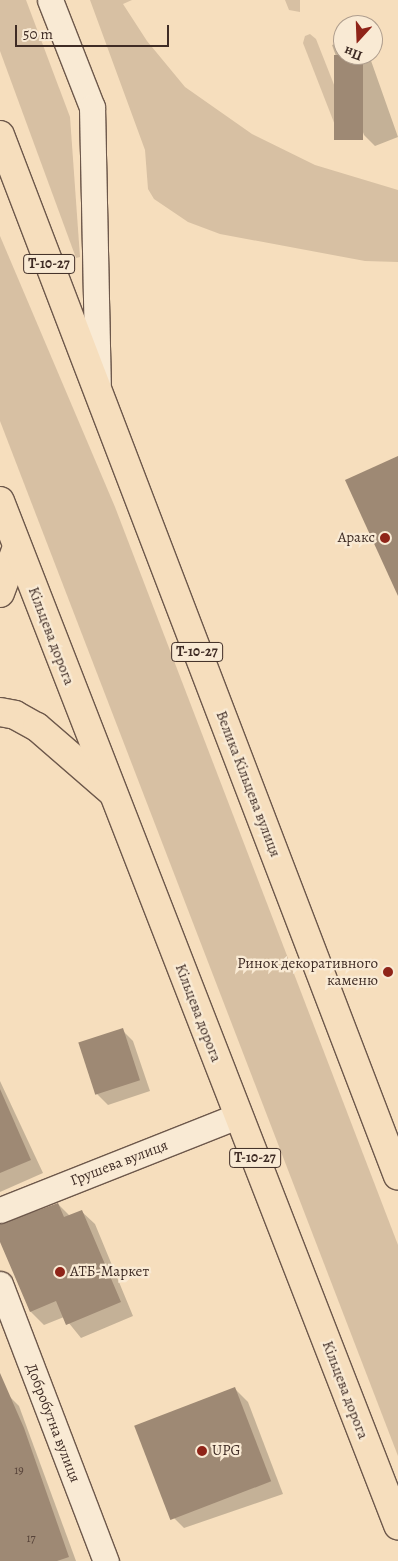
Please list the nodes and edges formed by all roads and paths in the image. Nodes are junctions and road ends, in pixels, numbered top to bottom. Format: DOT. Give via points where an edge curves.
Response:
graph roads {
  1 [pos="50,0"];
  2 [pos="0,135"];
  3 [pos="99,393"];
  4 [pos="0,501"];
  5 [pos="17,547"];
  6 [pos="0,593"];
  7 [pos="0,712"];
  8 [pos="111,791"];
  9 [pos="238,1116"];
  10 [pos="398,1176"];
  11 [pos="0,1210"];
  12 [pos="0,1284"];
  13 [pos="398,1524"];
  14 [pos="106,1561"];
  1 -- 3 [label="street" via="92,107"];
  2 -- 3 [label="main road, Т-10-27"];
  3 -- 10 [label="main road, Велика Кільцева вулиця / Т-10-27"];
  4 -- 5 [label="main road, Кільцева дорога / Т-10-27"];
  5 -- 6 [label="main road"];
  5 -- 8 [label="main road, Кільцева дорога / Т-10-27"];
  7 -- 8 [label="main road" via="15,715 37,727"];
  8 -- 9 [label="main road, Кільцева дорога / Т-10-27"];
  9 -- 11 [label="street, Грушева вулиця"];
  9 -- 13 [label="main road, Кільцева дорога / Т-10-27"];
  12 -- 14 [label="street, Добробутна вулиця"];
}
